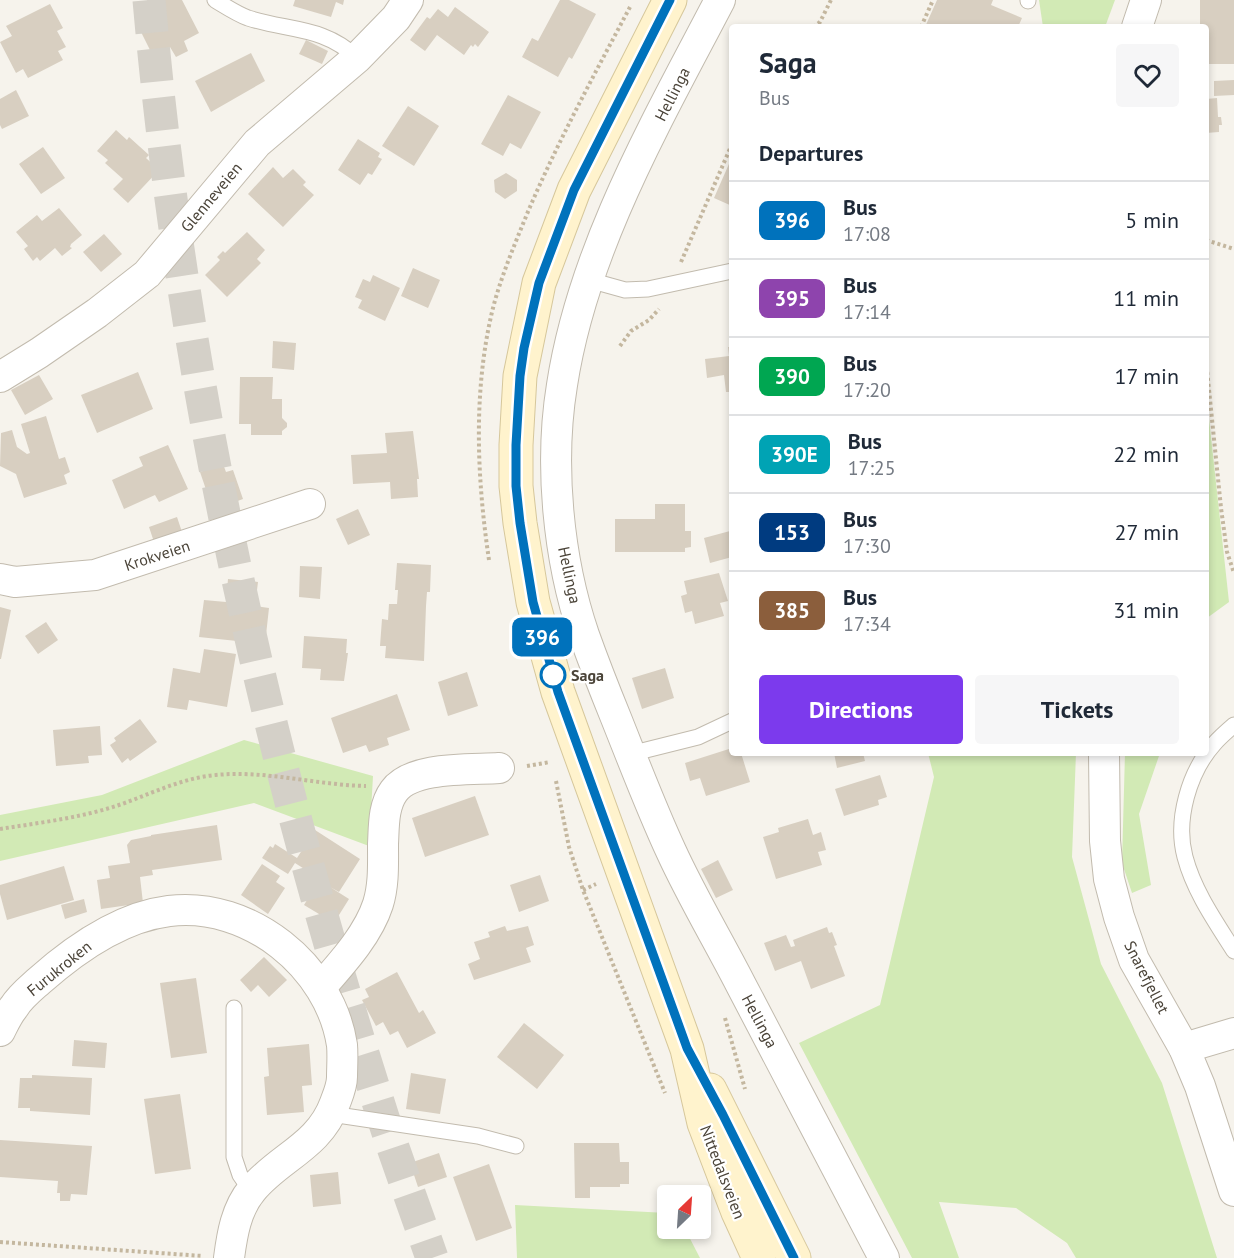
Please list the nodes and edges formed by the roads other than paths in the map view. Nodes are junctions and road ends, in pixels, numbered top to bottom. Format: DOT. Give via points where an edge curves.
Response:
graph roads {
  1 [pos="215,0"];
  2 [pos="408,0"];
  3 [pos="670,0"];
  4 [pos="720,0"];
  5 [pos="1146,0"];
  6 [pos="1138,24"];
  7 [pos="357,58"];
  8 [pos="729,272"];
  9 [pos="589,280"];
  10 [pos="0,377"];
  11 [pos="310,504"];
  12 [pos="0,579"];
  13 [pos="729,722"];
  14 [pos="1234,725"];
  15 [pos="1209,751"];
  16 [pos="630,754"];
  17 [pos="1104,756"];
  18 [pos="1206,756"];
  19 [pos="499,768"];
  20 [pos="1234,951"];
  21 [pos="321,987"];
  22 [pos="234,1008"];
  23 [pos="5,1014"];
  24 [pos="1234,1033"];
  25 [pos="687,1048"];
  26 [pos="1184,1048"];
  27 [pos="331,1114"];
  28 [pos="516,1146"];
  29 [pos="250,1191"];
  30 [pos="1234,1191"];
  31 [pos="216,1257"];
  32 [pos="759,1258"];
  33 [pos="794,1258"];
  34 [pos="884,1258"];
  1 -- 7 [label="lane" via="246,17 325,36 344,45"];
  2 -- 7 [label="street, Glenneveien"];
  3 -- 25 [label="main road, Nittedalsveien" via="574,190 539,283 520,376 516,486 533,602 558,692"];
  4 -- 9 [label="street, Hellinga" via="625,189"];
  5 -- 6 [label="street"];
  7 -- 10 [label="street, Glenneveien" via="257,143 147,274 97,313"];
  8 -- 9 [label="lane" via="625,290"];
  9 -- 16 [label="street, Hellinga" via="561,385 556,452 561,527 566,565 584,634"];
  11 -- 12 [label="street, Krokveien" via="95,575 15,582"];
  13 -- 16 [label="lane" via="698,737"];
  14 -- 15 [label="lane"];
  16 -- 34 [label="street, Hellinga" via="672,852"];
  17 -- 26 [label="street, Snarefjellet" via="1105,841 1119,917 1134,960"];
  18 -- 20 [label="lane" via="1187,796 1182,827 1184,855 1207,908"];
  19 -- 21 [label="street" via="418,775 393,792 385,816 378,905 359,940"];
  21 -- 23 [label="street, Furukroken" via="290,952 250,925 210,913 169,911 126,923 78,949"];
  21 -- 27 [label="street, Furukroken" via="342,1046 342,1081"];
  22 -- 29 [label="lane" via="234,1157"];
  24 -- 26 [label="street"];
  25 -- 32 [label="main road, Nittedalsveien" via="704,1124"];
  25 -- 33 [label="main road, Nittedalsveien"];
  26 -- 30 [label="street, Snarefjellet"];
  27 -- 28 [label="lane" via="478,1136"];
  27 -- 29 [label="street, Furukroken" via="310,1141"];
  29 -- 31 [label="street, Furukroken"];
}
